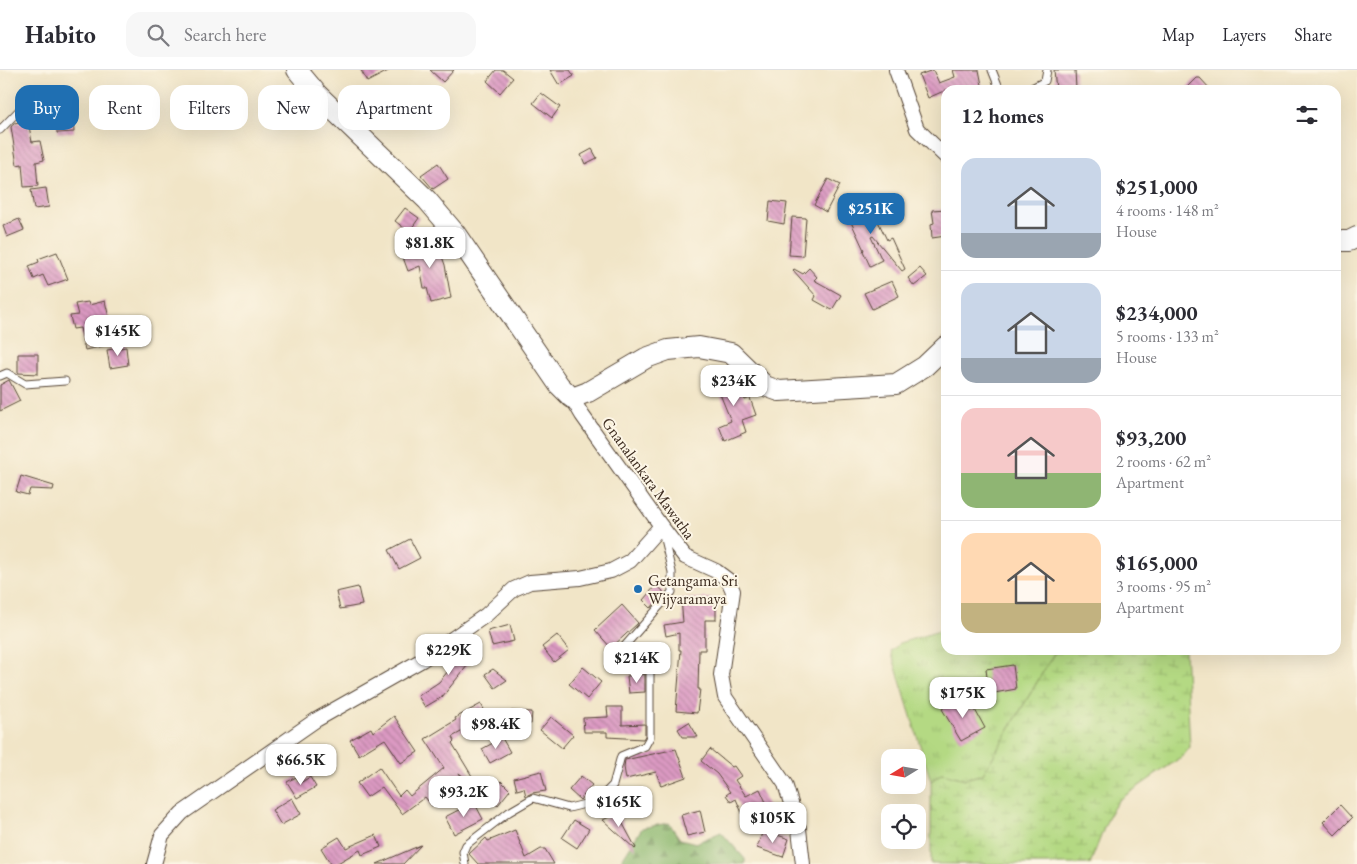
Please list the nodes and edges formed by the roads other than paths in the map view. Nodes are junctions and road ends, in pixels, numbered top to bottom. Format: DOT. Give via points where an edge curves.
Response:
graph roads {
  1 [pos="297,70"];
  2 [pos="896,70"];
  3 [pos="992,70"];
  4 [pos="1047,70"];
  5 [pos="998,85"];
  6 [pos="1037,85"];
  7 [pos="15,114"];
  8 [pos="0,130"];
  9 [pos="941,152"];
  10 [pos="1357,237"];
  11 [pos="1341,241"];
  12 [pos="941,351"];
  13 [pos="0,376"];
  14 [pos="65,381"];
  15 [pos="572,398"];
  16 [pos="660,526"];
  17 [pos="154,864"];
  18 [pos="465,864"];
  19 [pos="803,864"];
  1 -- 15 [label="street" via="455,233 559,385"];
  2 -- 9 [label="street" via="917,129"];
  3 -- 5 [label="lane"];
  4 -- 6 [label="lane" via="1045,81"];
  7 -- 8 [label="lane"];
  10 -- 11 [label="street"];
  12 -- 15 [label="street" via="925,366 896,384 778,391 765,386 731,353 699,347 668,350 646,358"];
  13 -- 14 [label="lane" via="7,373 25,384"];
  15 -- 16 [label="street, Gnanalankara Mawatha"];
  16 -- 17 [label="street" via="630,561 611,571 580,578 530,582 514,589 486,614 422,660 316,720 182,813 162,835"];
  16 -- 18 [label="lane" via="672,572 672,592 622,649 618,660 625,666 644,665 650,669 650,737 645,746 621,756 614,785 597,801 569,808 533,798 466,845 463,852"];
  16 -- 19 [label="street, Gnanalankara Mawatha" via="685,557 728,580 732,591 721,675 725,697 785,784 799,829"];
}
